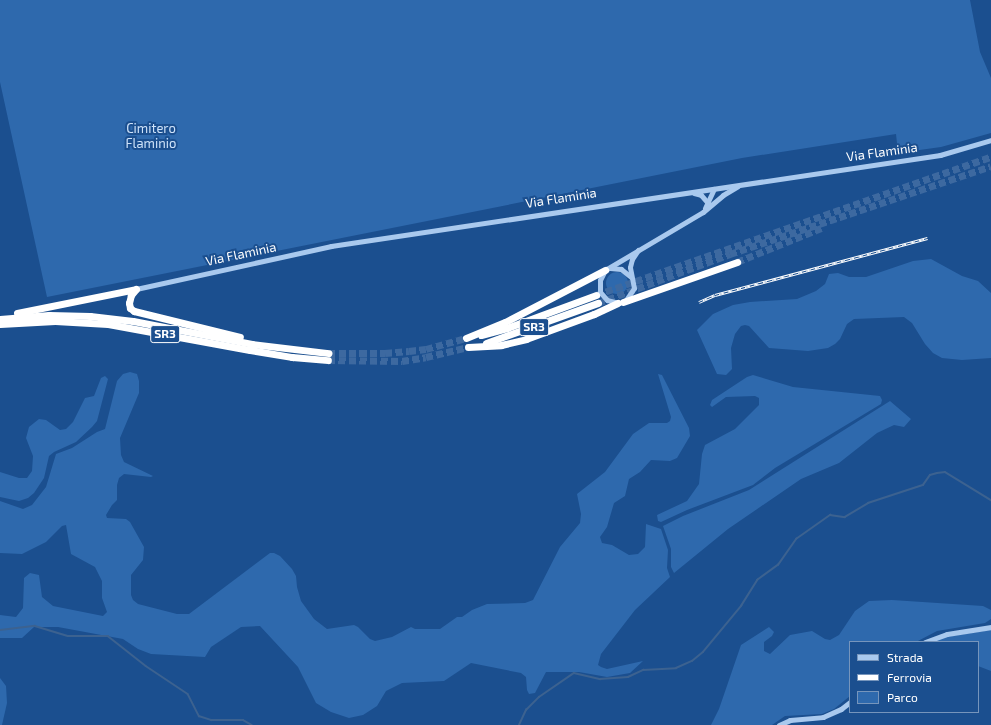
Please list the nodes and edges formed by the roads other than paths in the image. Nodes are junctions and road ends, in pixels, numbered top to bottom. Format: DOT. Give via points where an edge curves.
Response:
graph roads {
  1 [pos="991,140"];
  2 [pos="740,184"];
  3 [pos="716,188"];
  4 [pos="689,193"];
  5 [pos="714,202"];
  6 [pos="708,203"];
  7 [pos="703,212"];
  8 [pos="638,250"];
  9 [pos="737,262"];
  10 [pos="606,270"];
  11 [pos="632,279"];
  12 [pos="136,288"];
  13 [pos="621,302"];
  14 [pos="0,318"];
  15 [pos="0,324"];
  16 [pos="252,344"];
  17 [pos="991,627"];
  18 [pos="928,641"];
  19 [pos="849,703"];
  20 [pos="779,725"];
  1 -- 2 [label="street, Via Flaminia" via="940,155"];
  2 -- 3 [label="street, Via Flaminia"];
  2 -- 5 [label="street"];
  3 -- 4 [label="street, Via Flaminia"];
  3 -- 5 [label="street"];
  3 -- 6 [label="street"];
  4 -- 6 [label="street" via="701,195"];
  4 -- 12 [label="street, Via Flaminia" via="331,246"];
  5 -- 7 [label="street"];
  6 -- 7 [label="street"];
  7 -- 8 [label="street"];
  8 -- 10 [label="street"];
  8 -- 11 [label="street" via="631,263"];
  9 -- 13 [label="highway"];
  10 -- 11 [label="street" via="613,267 621,269"];
  10 -- 13 [label="street" via="600,280 600,292 607,300"];
  10 -- 13 [label="highway, SR3" via="512,318 466,338 501,330 597,299 506,337 468,347 501,345 526,339"];
  11 -- 13 [label="street" via="632,293"];
  12 -- 14 [label="highway"];
  12 -- 16 [label="highway" via="129,303 134,311 238,337"];
  14 -- 16 [label="highway, SR3" via="90,316 133,321"];
  15 -- 16 [label="highway, SR3" via="55,321 108,324 292,357 328,356"];
  17 -- 18 [label="street" via="947,634"];
  19 -- 20 [label="street" via="841,710 823,717 790,720"];
}
